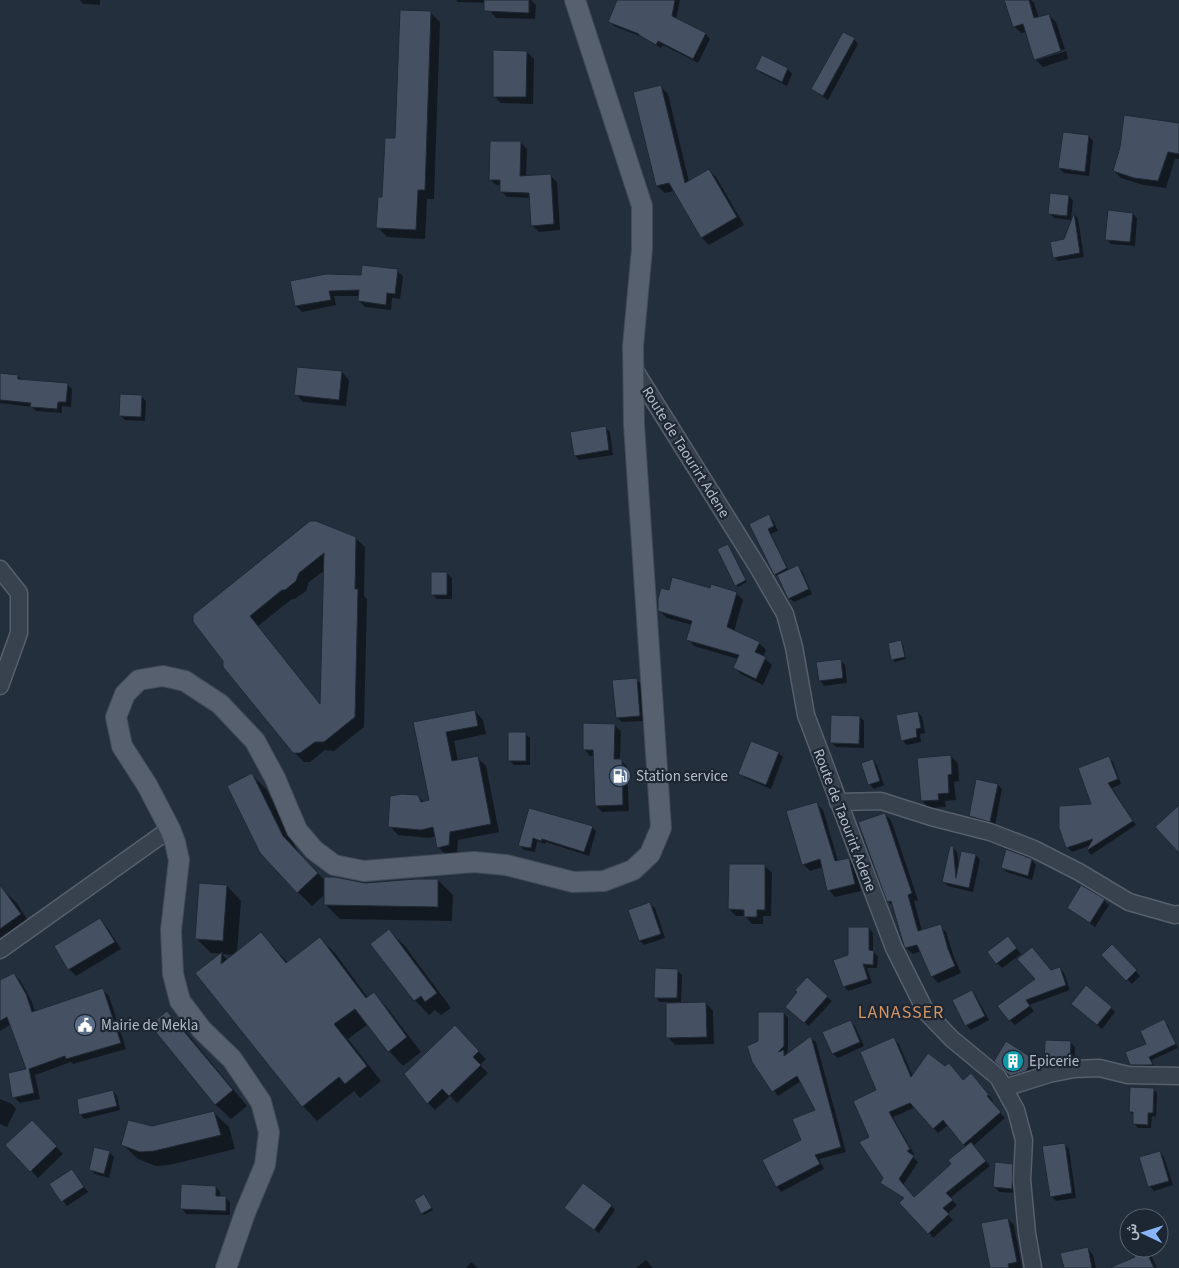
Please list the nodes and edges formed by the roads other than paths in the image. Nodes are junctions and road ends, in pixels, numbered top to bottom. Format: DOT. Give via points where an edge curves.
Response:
graph roads {
  1 [pos="575,0"];
  2 [pos="634,369"];
  3 [pos="0,569"];
  4 [pos="0,686"];
  5 [pos="838,802"];
  6 [pos="170,828"];
  7 [pos="1179,914"];
  8 [pos="0,950"];
  9 [pos="1179,1076"];
  10 [pos="1004,1088"];
  11 [pos="226,1268"];
  12 [pos="1033,1268"];
  1 -- 2 [label="main road" via="642,206"];
  2 -- 5 [label="street, Route de Taourirt Adene" via="785,614 806,715"];
  2 -- 6 [label="main road" via="634,425 661,828 650,854 633,870 604,881 573,882 506,865 474,862 364,871 334,865 314,850 297,830 255,741 220,704 185,681 163,676 139,680 125,694 116,717 122,746"];
  3 -- 4 [label="street" via="19,593 19,633"];
  5 -- 7 [label="street" via="881,801 990,832 1034,849 1129,902"];
  5 -- 10 [label="street, Route de Taourirt Adene" via="894,948 926,1012 952,1039 998,1077"];
  6 -- 8 [label="street"];
  6 -- 11 [label="main road" via="179,860 171,930 173,974 180,1001 202,1030 232,1059 261,1102 269,1132 265,1165"];
  9 -- 10 [label="street" via="1128,1075 1099,1068 1074,1069"];
  10 -- 12 [label="street, Route de Taourirt Adene" via="1016,1110 1024,1140 1022,1180"];
}
